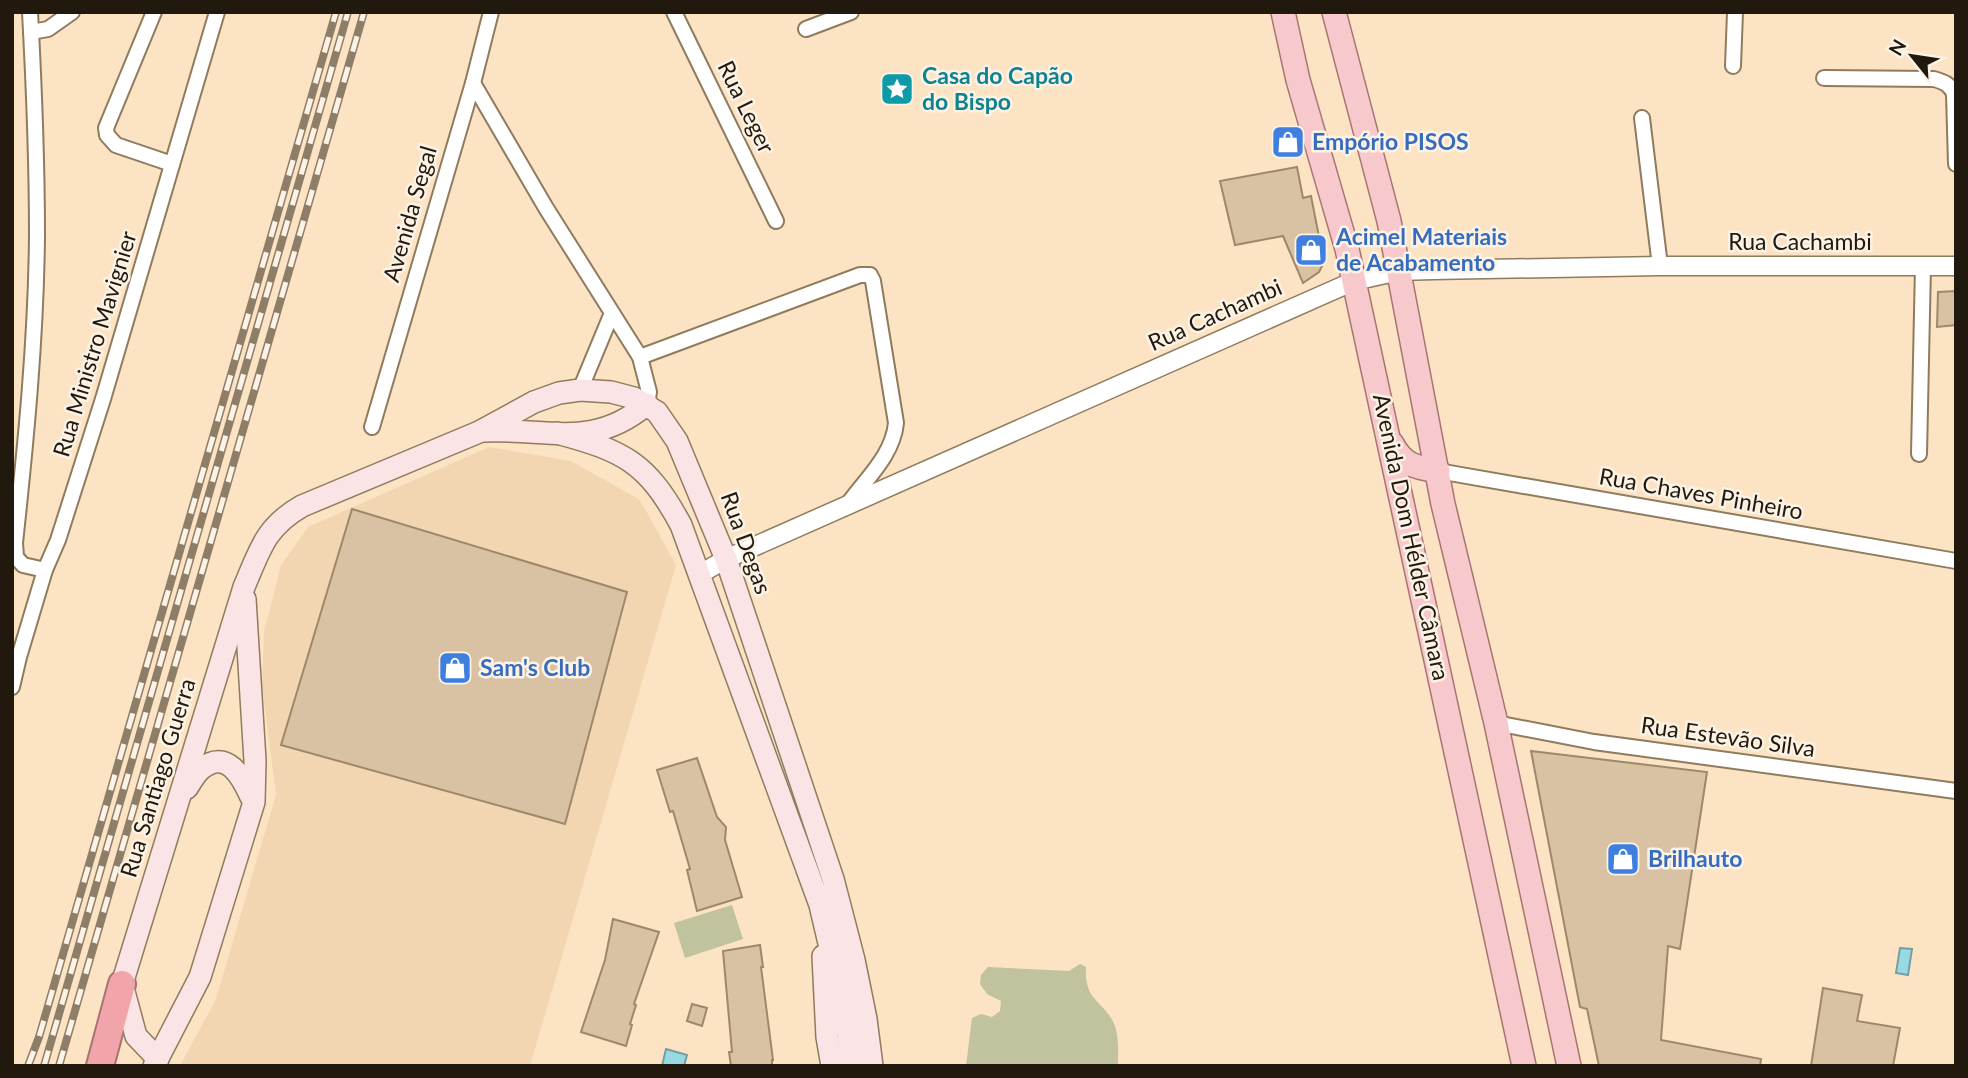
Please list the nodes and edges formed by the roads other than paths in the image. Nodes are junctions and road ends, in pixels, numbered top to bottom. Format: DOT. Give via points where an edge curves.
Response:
graph roads {
  1 [pos="30,12"];
  2 [pos="72,12"];
  3 [pos="154,12"];
  4 [pos="217,12"];
  5 [pos="491,12"];
  6 [pos="674,12"];
  7 [pos="851,12"];
  8 [pos="1283,12"];
  9 [pos="1334,12"];
  10 [pos="1735,12"];
  11 [pos="806,29"];
  12 [pos="31,32"];
  13 [pos="1733,66"];
  14 [pos="1824,78"];
  15 [pos="473,83"];
  16 [pos="1642,118"];
  17 [pos="172,164"];
  18 [pos="1956,164"];
  19 [pos="776,221"];
  20 [pos="1660,266"];
  21 [pos="1923,266"];
  22 [pos="1956,266"];
  23 [pos="1399,271"];
  24 [pos="1354,281"];
  25 [pos="612,313"];
  26 [pos="640,357"];
  27 [pos="580,390"];
  28 [pos="647,404"];
  29 [pos="372,427"];
  30 [pos="479,432"];
  31 [pos="557,433"];
  32 [pos="1390,442"];
  33 [pos="1919,454"];
  34 [pos="1438,471"];
  35 [pos="848,504"];
  36 [pos="726,559"];
  37 [pos="1956,561"];
  38 [pos="45,569"];
  39 [pos="700,573"];
  40 [pos="244,587"];
  41 [pos="12,687"];
  42 [pos="1496,723"];
  43 [pos="1956,791"];
  44 [pos="179,799"];
  45 [pos="254,802"];
  46 [pos="820,905"];
  47 [pos="122,984"];
  48 [pos="156,1063"];
  49 [pos="100,1066"];
  50 [pos="832,1066"];
  51 [pos="852,1066"];
  52 [pos="872,1066"];
  53 [pos="1524,1066"];
  54 [pos="1569,1066"];
  1 -- 12 [label="street"];
  2 -- 12 [label="street" via="48,29"];
  3 -- 17 [label="street" via="106,128 116,145"];
  4 -- 17 [label="street, Rua Ministro Mavignier"];
  5 -- 15 [label="street, Avenida Segal"];
  6 -- 19 [label="street, Rua Leger"];
  7 -- 11 [label="street"];
  8 -- 24 [label="main road, Avenida Dom Hélder Câmara"];
  9 -- 23 [label="main road, Avenida Dom Hélder Câmara"];
  10 -- 13 [label="street"];
  12 -- 38 [label="street" via="36,261 16,557 23,565"];
  14 -- 18 [label="street" via="1944,82 1954,94"];
  15 -- 25 [label="street"];
  15 -- 29 [label="street, Avenida Segal"];
  16 -- 20 [label="street"];
  17 -- 38 [label="street, Rua Ministro Mavignier" via="95,426"];
  20 -- 21 [label="street, Rua Cachambi"];
  20 -- 23 [label="street, Rua Cachambi"];
  21 -- 22 [label="street, Rua Cachambi"];
  21 -- 33 [label="street"];
  23 -- 24 [label="street, Rua Cachambi"];
  23 -- 34 [label="main road, Avenida Dom Hélder Câmara"];
  24 -- 32 [label="main road, Avenida Dom Hélder Câmara"];
  24 -- 35 [label="street, Rua Cachambi"];
  25 -- 26 [label="street"];
  25 -- 27 [label="street"];
  26 -- 28 [label="street" via="649,392"];
  26 -- 35 [label="street" via="870,275 894,410 894,437"];
  27 -- 28 [label="main road, Rua Santiago Guerra" via="611,392"];
  27 -- 30 [label="main road, Rua Santiago Guerra" via="534,401"];
  28 -- 31 [label="main road" via="615,426 576,435"];
  28 -- 36 [label="main road, Rua Degas" via="677,441"];
  30 -- 31 [label="main road, Rua Santiago Guerra"];
  30 -- 40 [label="main road, Rua Santiago Guerra" via="285,515 264,541"];
  31 -- 39 [label="main road" via="613,450 653,481 681,525"];
  32 -- 34 [label="main road" via="1408,464"];
  32 -- 53 [label="main road, Avenida Dom Hélder Câmara"];
  34 -- 37 [label="street, Rua Chaves Pinheiro"];
  34 -- 42 [label="main road, Avenida Dom Hélder Câmara"];
  35 -- 36 [label="street, Rua Cachambi"];
  36 -- 39 [label="street, Rua Cachambi"];
  36 -- 52 [label="main road, Rua Degas" via="838,893"];
  38 -- 41 [label="street, Rua Ministro Mavignier"];
  39 -- 46 [label="main road"];
  40 -- 44 [label="main road, Rua Santiago Guerra"];
  40 -- 45 [label="main road, Rua Santiago Guerra"];
  42 -- 43 [label="street, Rua Estevão Silva" via="1594,742"];
  42 -- 54 [label="main road, Avenida Dom Hélder Câmara"];
  44 -- 45 [label="main road" via="200,770 224,763 242,776"];
  44 -- 47 [label="main road, Rua Santiago Guerra"];
  45 -- 48 [label="main road, Rua Santiago Guerra" via="200,977"];
  46 -- 50 [label="main road"];
  46 -- 51 [label="main road" via="840,986"];
  47 -- 48 [label="main road" via="136,1036"];
  47 -- 49 [label="highway"];
}
